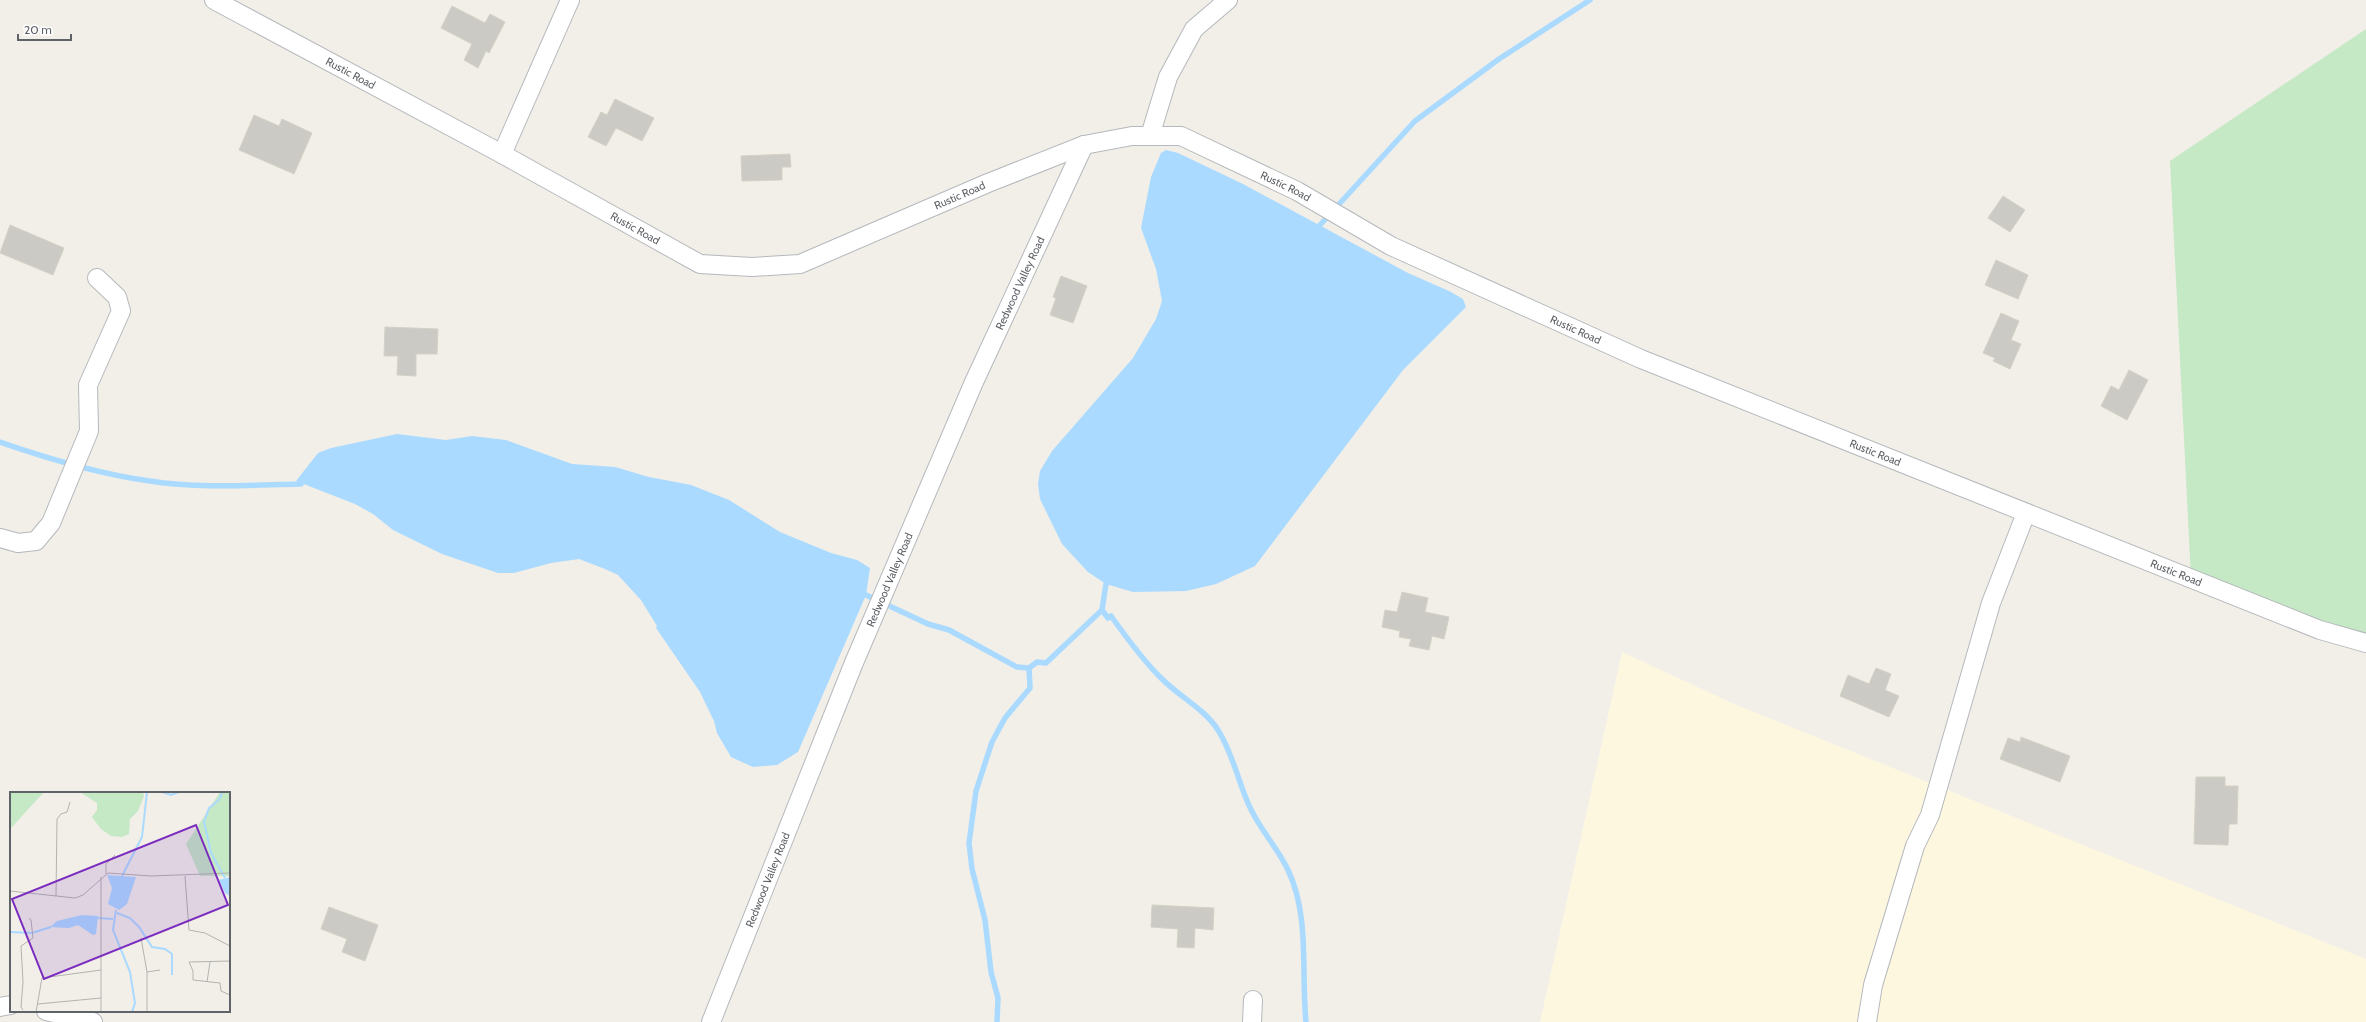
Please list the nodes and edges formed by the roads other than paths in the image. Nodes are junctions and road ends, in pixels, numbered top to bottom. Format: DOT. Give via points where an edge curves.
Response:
graph roads {
  1 [pos="214,0"];
  2 [pos="570,0"];
  3 [pos="1228,0"];
  4 [pos="1150,136"];
  5 [pos="1084,145"];
  6 [pos="502,154"];
  7 [pos="98,278"];
  8 [pos="2026,513"];
  9 [pos="0,538"];
  10 [pos="2366,643"];
  11 [pos="1253,1000"];
  12 [pos="10,1005"];
  13 [pos="0,1007"];
  14 [pos="50,1012"];
  15 [pos="93,1022"];
  16 [pos="711,1022"];
  17 [pos="1252,1022"];
  18 [pos="1867,1022"];
  1 -- 6 [label="street, Rustic Road"];
  2 -- 6 [label="street"];
  3 -- 4 [label="street" via="1194,29 1168,77"];
  4 -- 5 [label="street, Rustic Road" via="1132,136"];
  4 -- 8 [label="street, Rustic Road" via="1182,136 1297,191 1391,246 1634,356"];
  5 -- 6 [label="street, Rustic Road" via="988,182 800,264 752,267 700,264"];
  5 -- 16 [label="street, Redwood Valley Road" via="974,382 853,665"];
  7 -- 9 [label="street" via="117,297 121,311 88,385 89,431 51,523 36,541 18,542"];
  8 -- 10 [label="street, Rustic Road" via="2312,627"];
  8 -- 18 [label="street" via="1991,604 1930,815 1915,846 1873,985"];
  11 -- 17 [label="street"];
  12 -- 13 [label="street"];
  14 -- 15 [label="street"];
}
